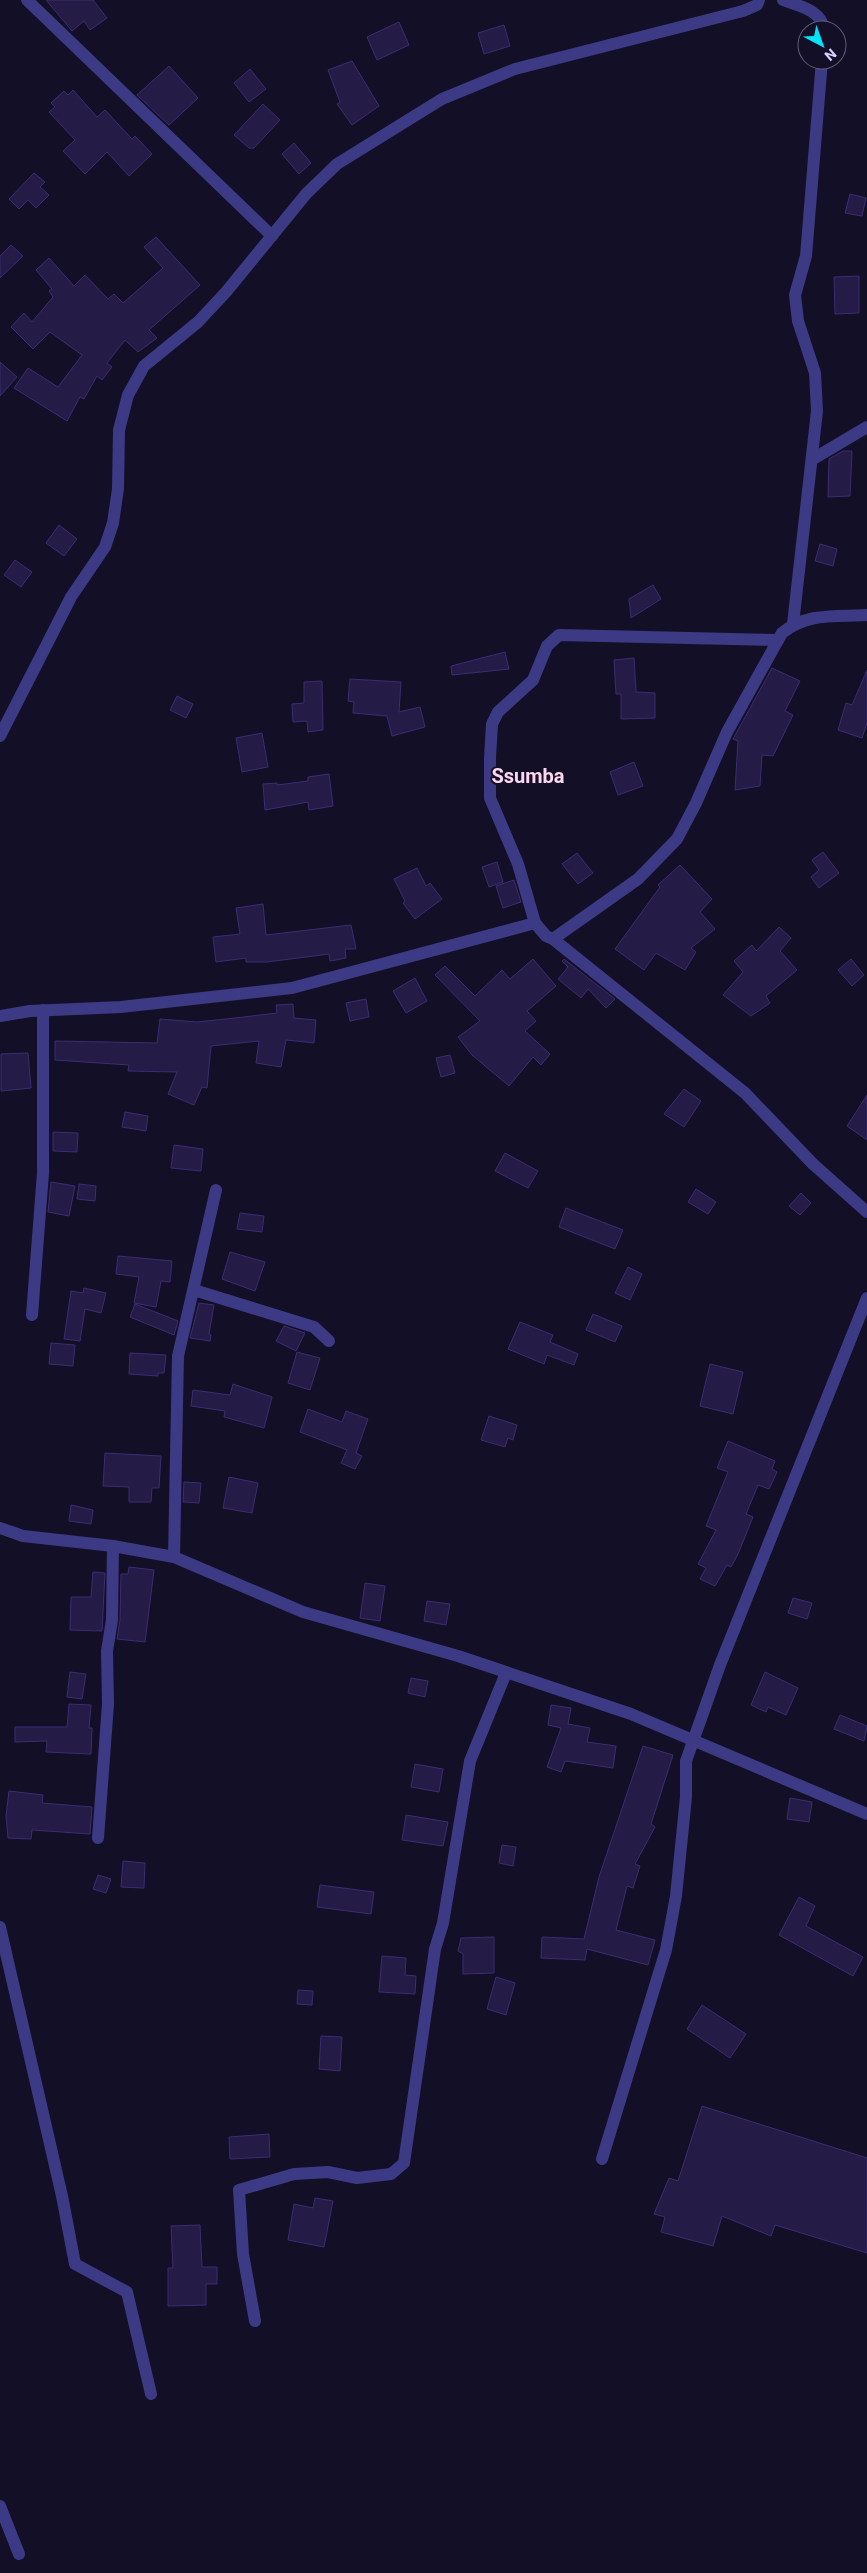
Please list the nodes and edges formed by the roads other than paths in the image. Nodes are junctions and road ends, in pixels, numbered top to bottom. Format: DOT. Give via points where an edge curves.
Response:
graph roads {
  1 [pos="27,0"];
  2 [pos="759,0"];
  3 [pos="783,0"];
  4 [pos="821,20"];
  5 [pos="821,70"];
  6 [pos="272,236"];
  7 [pos="867,427"];
  8 [pos="813,459"];
  9 [pos="867,615"];
  10 [pos="793,624"];
  11 [pos="778,640"];
  12 [pos="0,736"];
  13 [pos="535,922"];
  14 [pos="553,939"];
  15 [pos="43,1010"];
  16 [pos="1,1013"];
  17 [pos="216,1190"];
  18 [pos="867,1212"];
  19 [pos="194,1290"];
  20 [pos="867,1298"];
  21 [pos="32,1315"];
  22 [pos="328,1341"];
  23 [pos="0,1528"];
  24 [pos="114,1546"];
  25 [pos="174,1557"];
  26 [pos="506,1673"];
  27 [pos="694,1741"];
  28 [pos="867,1814"];
  29 [pos="98,1838"];
  30 [pos="0,1927"];
  31 [pos="602,2159"];
  32 [pos="255,2321"];
  33 [pos="151,2394"];
  34 [pos="0,2506"];
  35 [pos="19,2554"];
  1 -- 6 [label="street"];
  2 -- 6 [label="street" via="757,5 743,11 515,69 442,99 337,164 306,194"];
  3 -- 4 [label="street" via="814,12"];
  5 -- 8 [label="street" via="806,256 795,296 798,321 815,373 817,411"];
  6 -- 12 [label="street" via="198,322 144,366 128,395 118,430 118,489 113,523 105,547 71,596"];
  7 -- 8 [label="street"];
  8 -- 10 [label="street"];
  9 -- 10 [label="street" via="809,618"];
  10 -- 11 [label="street"];
  11 -- 13 [label="street" via="559,635 547,646 533,680 498,712 492,724 490,758 490,798 518,864"];
  11 -- 14 [label="street" via="727,732 677,839 638,879"];
  13 -- 14 [label="street" via="546,936"];
  13 -- 15 [label="street" via="292,988 121,1007"];
  14 -- 18 [label="street" via="745,1093 813,1164"];
  15 -- 16 [label="street"];
  15 -- 21 [label="street" via="43,1173"];
  17 -- 19 [label="street"];
  19 -- 22 [label="street" via="314,1327"];
  19 -- 25 [label="street" via="178,1356"];
  20 -- 27 [label="street" via="720,1665"];
  23 -- 24 [label="street" via="23,1536"];
  24 -- 25 [label="street"];
  24 -- 29 [label="street" via="112,1620 107,1651 108,1704"];
  25 -- 26 [label="street" via="303,1612"];
  26 -- 27 [label="street" via="631,1714"];
  26 -- 32 [label="street" via="470,1761 444,1923 432,1968 404,2163 391,2174 357,2178 328,2172 294,2174 239,2190 243,2254"];
  27 -- 28 [label="street"];
  27 -- 31 [label="street" via="686,1762 686,1797 676,1896 666,1950"];
  30 -- 33 [label="street" via="62,2196 74,2264 127,2292"];
  34 -- 35 [label="street"];
}
